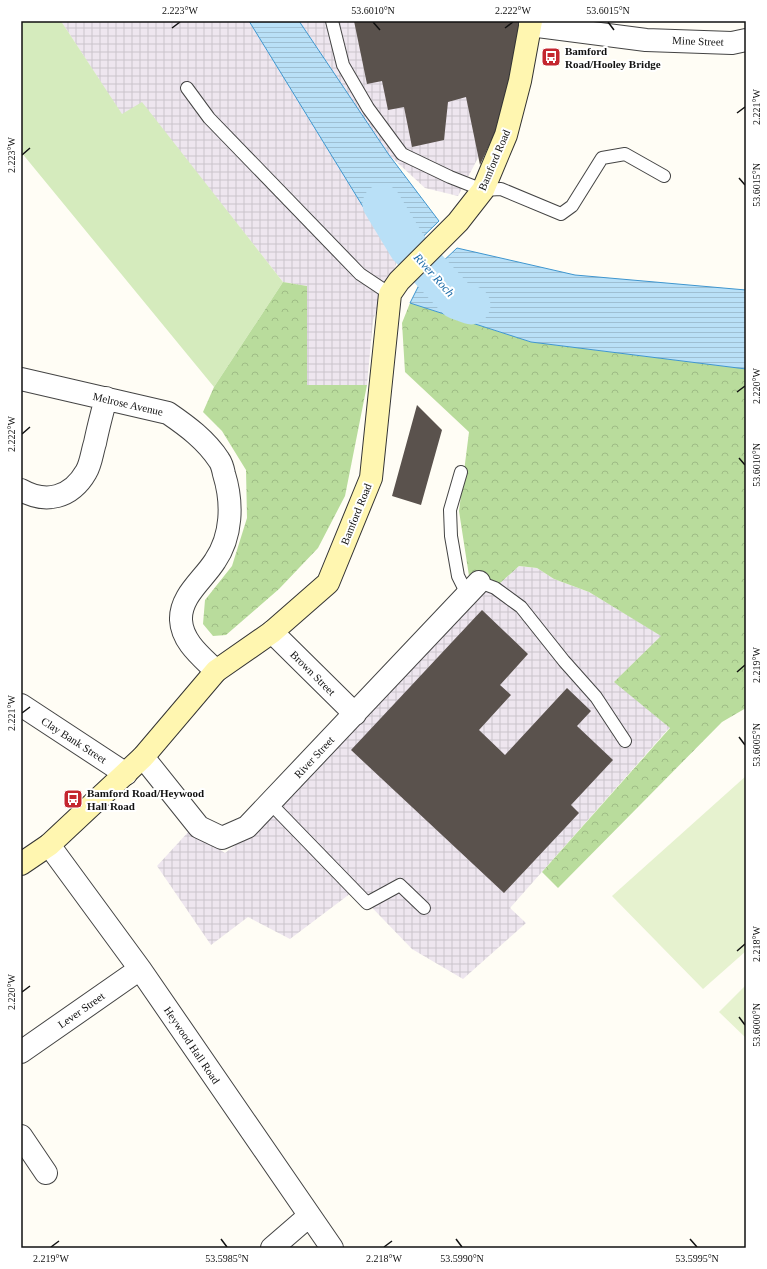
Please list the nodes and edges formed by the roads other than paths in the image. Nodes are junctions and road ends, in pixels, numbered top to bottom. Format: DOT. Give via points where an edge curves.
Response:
graph roads {
  1 [pos="332,21"];
  2 [pos="530,23"];
  3 [pos="746,40"];
  4 [pos="187,88"];
  5 [pos="664,176"];
  6 [pos="483,190"];
  7 [pos="394,288"];
  8 [pos="21,379"];
  9 [pos="106,398"];
  10 [pos="461,472"];
  11 [pos="21,490"];
  12 [pos="473,588"];
  13 [pos="272,632"];
  14 [pos="216,671"];
  15 [pos="24,711"];
  16 [pos="355,714"];
  17 [pos="625,741"];
  18 [pos="143,757"];
  19 [pos="126,774"];
  20 [pos="270,803"];
  21 [pos="49,845"];
  22 [pos="21,864"];
  23 [pos="424,908"];
  24 [pos="140,968"];
  25 [pos="21,1052"];
  26 [pos="21,1136"];
  27 [pos="46,1173"];
  28 [pos="309,1216"];
  29 [pos="272,1248"];
  30 [pos="332,1248"];
  1 -- 6 [label="lane" via="343,65 368,108 402,154"];
  2 -- 3 [label="street, Mine Street" via="646,40 732,43"];
  2 -- 6 [label="street, Bamford Road" via="520,81 506,135"];
  4 -- 7 [label="lane" via="209,118 360,274"];
  5 -- 6 [label="lane" via="625,154 602,158 572,206 561,214 501,189"];
  6 -- 7 [label="street, Bamford Road" via="458,222"];
  7 -- 13 [label="street, Bamford Road" via="371,478 328,583"];
  8 -- 9 [label="street, Melrose Avenue"];
  9 -- 11 [label="street" via="86,472 77,484 64,495 46,498 29,495"];
  9 -- 14 [label="street, Melrose Avenue" via="168,413 204,442 220,461 227,482 230,506 228,527 223,547 215,562 186,599 181,621 190,644"];
  10 -- 12 [label="lane" via="450,510 451,536 458,576"];
  12 -- 16 [label="street, River Street"];
  12 -- 17 [label="lane" via="495,588 521,607 596,697"];
  13 -- 14 [label="street, Bamford Road"];
  13 -- 16 [label="street, Brown Street"];
  14 -- 18 [label="street, Bamford Road"];
  15 -- 19 [label="street, Clay Bank Street"];
  16 -- 20 [label="street, River Street"];
  18 -- 19 [label="street, Bamford Road"];
  18 -- 20 [label="street, River Street" via="200,827 222,838 247,827"];
  19 -- 21 [label="street, Bamford Road"];
  20 -- 23 [label="lane" via="367,903 400,885"];
  21 -- 22 [label="street, Bamford Road"];
  21 -- 24 [label="street, Heywood Hall Road"];
  24 -- 25 [label="street, Lever Street"];
  24 -- 28 [label="street, Heywood Hall Road"];
  26 -- 27 [label="street"];
  28 -- 29 [label="street"];
  28 -- 30 [label="street, Heywood Hall Road"];
}
